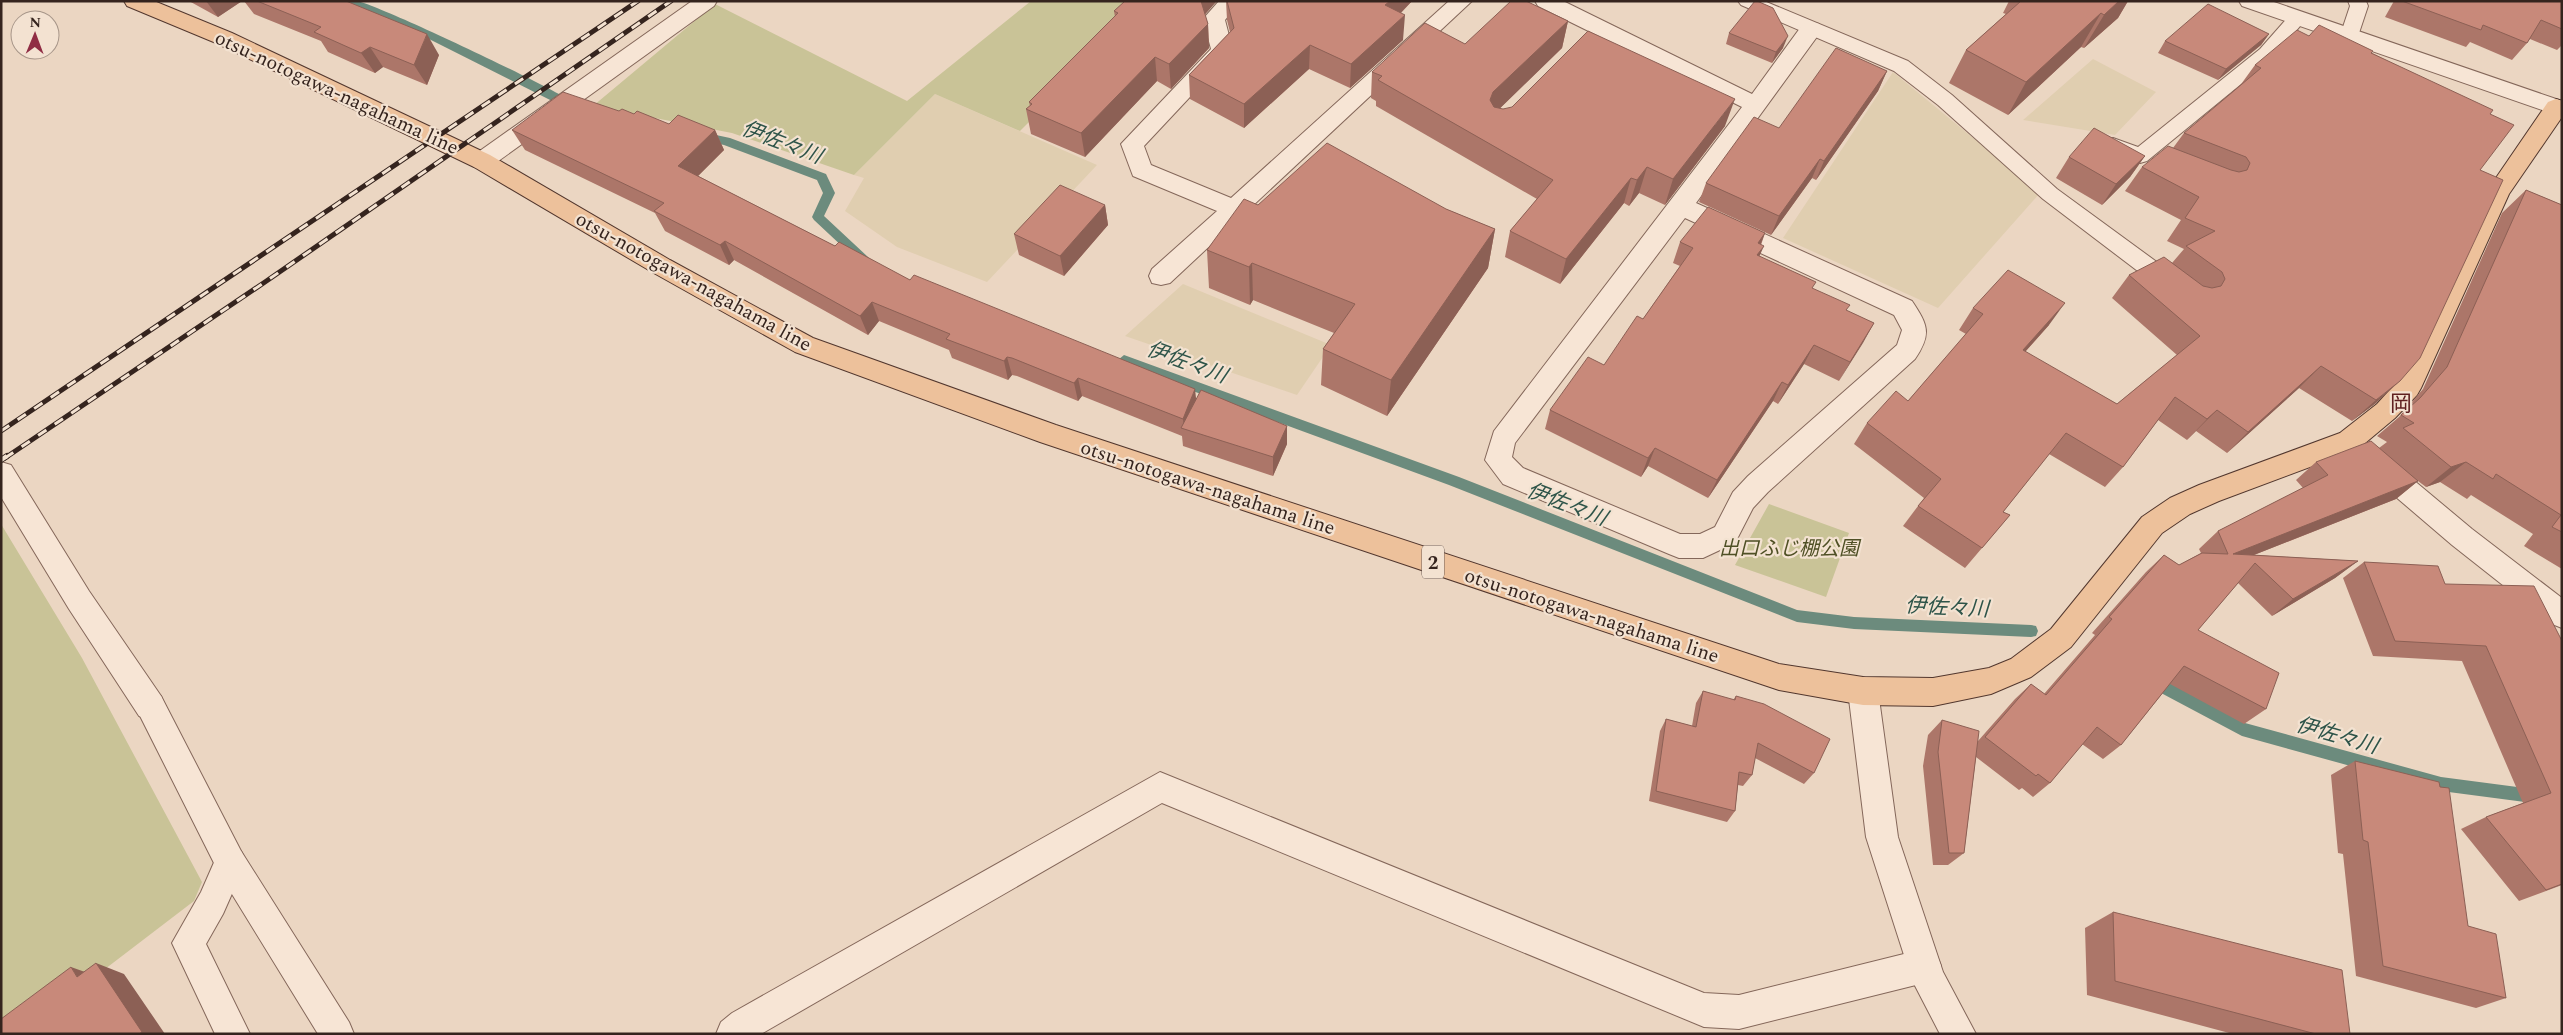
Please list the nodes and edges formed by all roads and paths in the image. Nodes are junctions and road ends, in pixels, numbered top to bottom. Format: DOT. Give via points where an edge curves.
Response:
graph roads {
  1 [pos="134,1"];
  2 [pos="707,1"];
  3 [pos="1232,1"];
  4 [pos="1462,1"];
  5 [pos="1545,1"];
  6 [pos="1747,1"];
  7 [pos="2249,1"];
  8 [pos="2358,1"];
  9 [pos="2297,19"];
  10 [pos="1812,29"];
  11 [pos="2348,36"];
  12 [pos="1754,104"];
  13 [pos="2560,105"];
  14 [pos="2102,140"];
  15 [pos="482,161"];
  16 [pos="1681,206"];
  17 [pos="1234,209"];
  18 [pos="1161,276"];
  19 [pos="2185,295"];
  20 [pos="2349,441"];
  21 [pos="1,473"];
  22 [pos="2562,615"];
  23 [pos="1863,691"];
  24 [pos="230,862"];
  25 [pos="1924,966"];
  26 [pos="233,1034"];
  27 [pos="337,1034"];
  28 [pos="733,1034"];
  29 [pos="1959,1034"];
  1 -- 15 [label="main road, otsu-notogawa-nagahama line / 2" via="232,42"];
  2 -- 15 [label="street"];
  3 -- 17 [label="street" via="1214,18 1222,51 1132,144 1141,170"];
  4 -- 17 [label="street"];
  5 -- 12 [label="street" via="1591,34"];
  6 -- 10 [label="lane"];
  7 -- 9 [label="street"];
  8 -- 11 [label="lane"];
  9 -- 11 [label="street"];
  9 -- 14 [label="lane" via="2267,54 2149,159"];
  10 -- 12 [label="street"];
  10 -- 19 [label="lane" via="1901,66 1945,100 2050,194"];
  11 -- 13 [label="street"];
  12 -- 16 [label="street"];
  13 -- 20 [label="main road, otsu-notogawa-nagahama line / 2" via="2499,191 2408,388"];
  15 -- 23 [label="main road, otsu-notogawa-nagahama line / 2" via="804,345 1058,437 1779,677"];
  16 -- 16 [label="street" via="1903,308 1914,325 1915,340 1906,352 1758,484 1744,500 1725,536 1703,546 1679,546 1513,476 1498,460 1503,439"];
  17 -- 18 [label="street"];
  20 -- 22 [label="street"];
  20 -- 23 [label="main road, otsu-notogawa-nagahama line / 2" via="2180,506 2152,525 2062,638 2021,668 1991,681 1933,692"];
  21 -- 24 [label="street" via="79,600 150,706"];
  23 -- 25 [label="street" via="1882,837"];
  24 -- 26 [label="street" via="212,903 188,943"];
  24 -- 27 [label="street"];
  25 -- 28 [label="street" via="1738,1012 1704,1010 1160,787"];
  25 -- 29 [label="street"];
}
